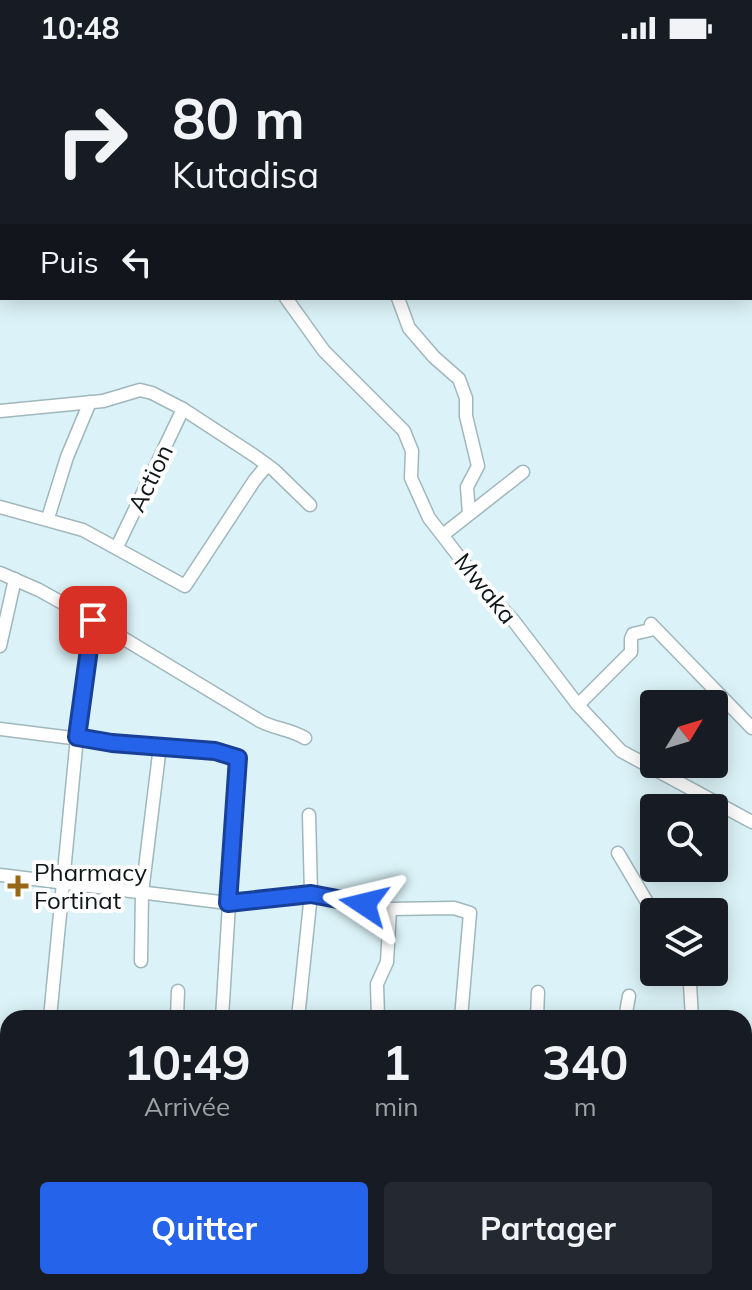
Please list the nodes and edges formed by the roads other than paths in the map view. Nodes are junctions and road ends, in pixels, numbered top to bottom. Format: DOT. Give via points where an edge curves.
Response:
graph roads {
  1 [pos="287,300"];
  2 [pos="399,300"];
  3 [pos="90,402"];
  4 [pos="183,409"];
  5 [pos="0,411"];
  6 [pos="267,465"];
  7 [pos="523,472"];
  8 [pos="310,505"];
  9 [pos="0,507"];
  10 [pos="469,514"];
  11 [pos="48,518"];
  12 [pos="444,534"];
  13 [pos="117,547"];
  14 [pos="0,573"];
  15 [pos="15,579"];
  16 [pos="93,620"];
  17 [pos="0,646"];
  18 [pos="578,705"];
  19 [pos="752,728"];
  20 [pos="0,729"];
  21 [pos="77,737"];
  22 [pos="305,738"];
  23 [pos="160,746"];
  24 [pos="309,815"];
  25 [pos="752,822"];
  26 [pos="618,853"];
  27 [pos="0,875"];
  28 [pos="64,881"];
  29 [pos="142,893"];
  30 [pos="311,894"];
  31 [pos="645,898"];
  32 [pos="228,903"];
  33 [pos="390,909"];
  34 [pos="141,961"];
  35 [pos="690,986"];
  36 [pos="178,991"];
  37 [pos="538,992"];
  38 [pos="629,996"];
  39 [pos="51,1010"];
  40 [pos="177,1010"];
  41 [pos="222,1010"];
  42 [pos="299,1010"];
  43 [pos="378,1010"];
  44 [pos="462,1010"];
  45 [pos="537,1010"];
  46 [pos="626,1010"];
  47 [pos="692,1010"];
  1 -- 12 [label="street, Mwaka" via="324,351 404,431 412,451 411,478 429,518"];
  2 -- 10 [label="street" via="409,328 459,379 466,398 478,466 467,487"];
  3 -- 4 [label="street" via="140,390"];
  3 -- 5 [label="street"];
  3 -- 11 [label="street"];
  4 -- 6 [label="street"];
  4 -- 13 [label="street, Action"];
  6 -- 8 [label="street"];
  6 -- 13 [label="street" via="185,586"];
  7 -- 10 [label="street"];
  9 -- 11 [label="street"];
  10 -- 12 [label="street"];
  11 -- 13 [label="street"];
  12 -- 18 [label="street, Mwaka"];
  14 -- 15 [label="street"];
  15 -- 16 [label="street"];
  15 -- 17 [label="street"];
  16 -- 21 [label="street"];
  16 -- 22 [label="street" via="260,721"];
  18 -- 19 [label="street" via="631,652 633,634 645,633 651,624"];
  18 -- 25 [label="street, Mwaka" via="621,751"];
  20 -- 21 [label="street"];
  21 -- 23 [label="street"];
  21 -- 28 [label="street"];
  23 -- 29 [label="street"];
  23 -- 32 [label="street" via="238,758"];
  24 -- 30 [label="street"];
  26 -- 31 [label="street"];
  27 -- 28 [label="street"];
  28 -- 29 [label="street"];
  28 -- 39 [label="street"];
  29 -- 32 [label="street"];
  29 -- 34 [label="street"];
  30 -- 32 [label="street"];
  30 -- 33 [label="street"];
  30 -- 42 [label="street"];
  32 -- 41 [label="street"];
  33 -- 43 [label="street"];
  33 -- 44 [label="street" via="454,908 470,913"];
  35 -- 47 [label="street"];
  36 -- 40 [label="street"];
  37 -- 45 [label="street"];
  38 -- 46 [label="street"];
}
